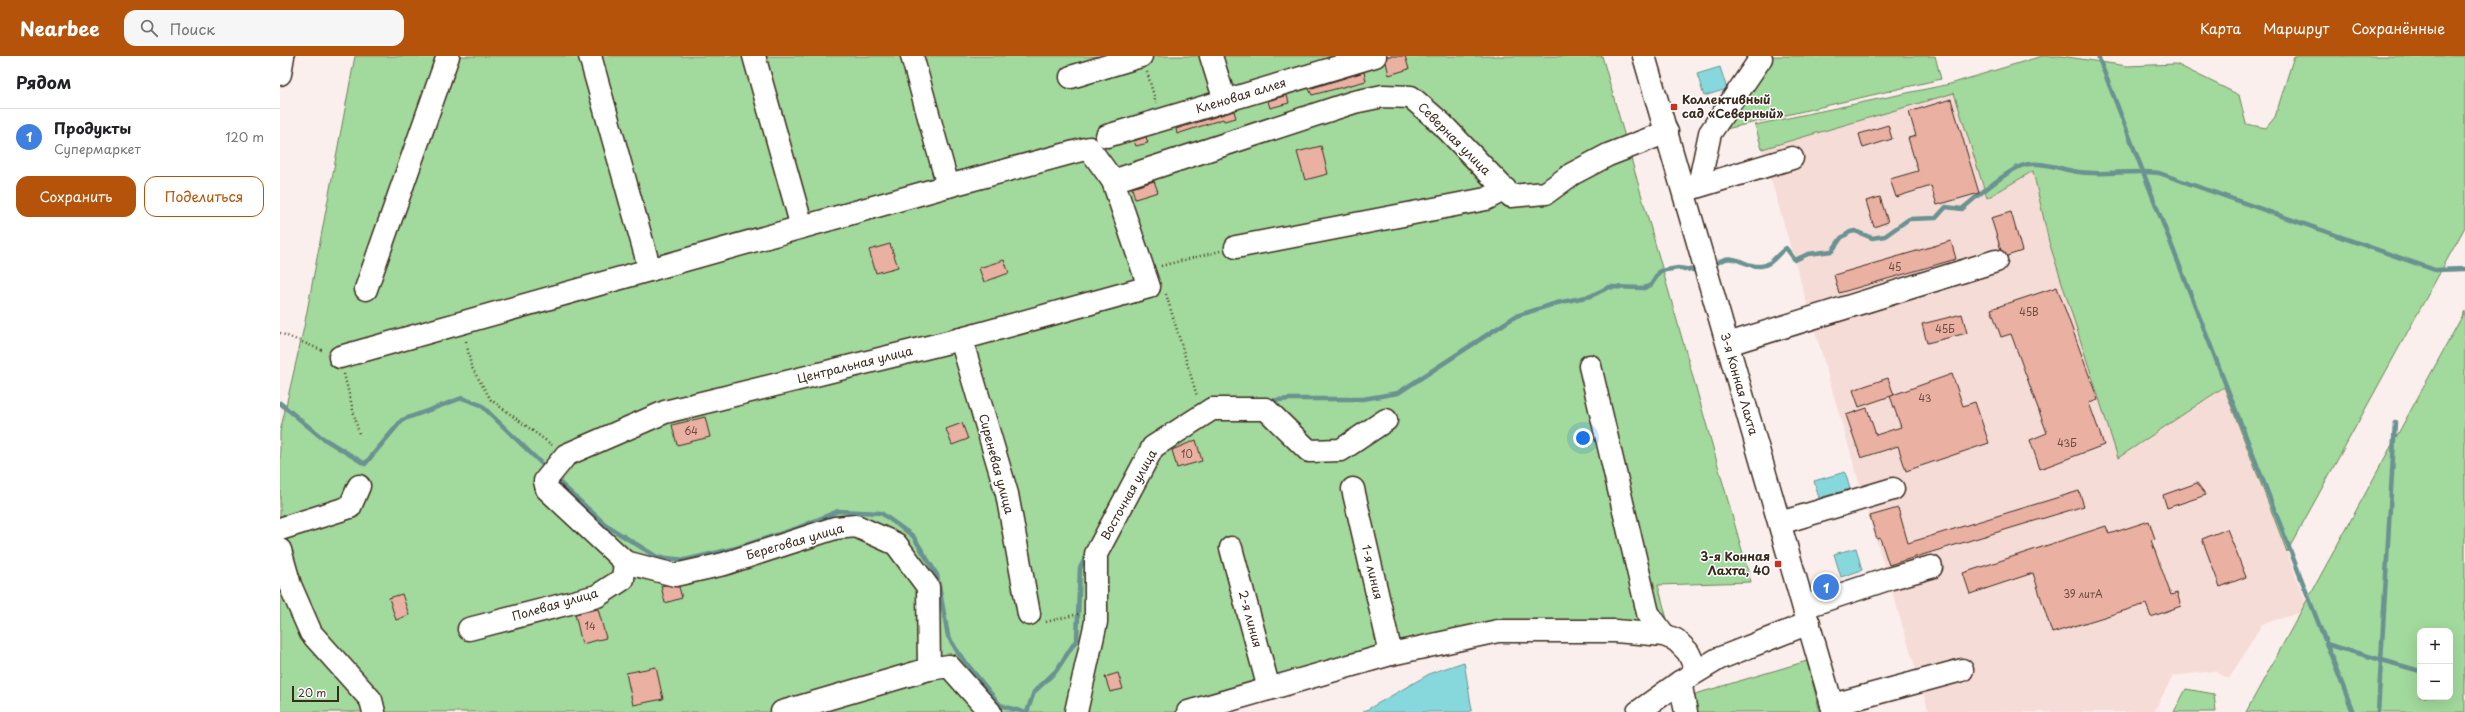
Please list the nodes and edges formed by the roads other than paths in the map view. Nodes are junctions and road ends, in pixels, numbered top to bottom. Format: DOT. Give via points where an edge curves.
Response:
graph roads {
  1 [pos="283,56"];
  2 [pos="448,56"];
  3 [pos="590,56"];
  4 [pos="754,56"];
  5 [pos="912,56"];
  6 [pos="1211,56"];
  7 [pos="1374,56"];
  8 [pos="1644,56"];
  9 [pos="1760,58"];
  10 [pos="1345,60"];
  11 [pos="1144,63"];
  12 [pos="280,74"];
  13 [pos="1071,77"];
  14 [pos="1224,101"];
  15 [pos="1666,132"];
  16 [pos="1107,136"];
  17 [pos="1792,158"];
  18 [pos="1113,181"];
  19 [pos="948,186"];
  20 [pos="1691,188"];
  21 [pos="1504,189"];
  22 [pos="802,227"];
  23 [pos="1236,247"];
  24 [pos="1996,261"];
  25 [pos="650,270"];
  26 [pos="366,289"];
  27 [pos="961,339"];
  28 [pos="1728,344"];
  29 [pos="340,357"];
  30 [pos="1590,366"];
  31 [pos="1386,420"];
  32 [pos="566,455"];
  33 [pos="359,486"];
  34 [pos="1353,489"];
  35 [pos="1893,489"];
  36 [pos="1780,523"];
  37 [pos="280,529"];
  38 [pos="1231,548"];
  39 [pos="280,550"];
  40 [pos="625,562"];
  41 [pos="1931,567"];
  42 [pos="1029,614"];
  43 [pos="1807,615"];
  44 [pos="469,629"];
  45 [pos="1664,635"];
  46 [pos="1391,654"];
  47 [pos="929,669"];
  48 [pos="1962,670"];
  49 [pos="1688,676"];
  50 [pos="1269,689"];
  51 [pos="1833,708"];
  52 [pos="374,712"];
  53 [pos="782,712"];
  54 [pos="990,712"];
  55 [pos="1076,712"];
  56 [pos="1188,712"];
  57 [pos="1638,712"];
  58 [pos="1686,712"];
  1 -- 12 [label="street"];
  2 -- 26 [label="street"];
  3 -- 25 [label="street"];
  4 -- 22 [label="street"];
  5 -- 19 [label="street"];
  6 -- 14 [label="street"];
  7 -- 10 [label="street, Кленовая аллея"];
  8 -- 15 [label="street, 3-я Конная Лахта"];
  9 -- 20 [label="street" via="1710,133"];
  10 -- 14 [label="street, Кленовая аллея"];
  11 -- 13 [label="street"];
  14 -- 16 [label="street, Кленовая аллея"];
  15 -- 20 [label="street, 3-я Конная Лахта"];
  15 -- 21 [label="street, Северная улица" via="1608,154 1572,174 1546,193 1511,196"];
  17 -- 20 [label="street"];
  18 -- 19 [label="street" via="1089,148"];
  18 -- 21 [label="street, Северная улица" via="1354,102 1383,96 1412,97 1442,124"];
  18 -- 27 [label="street, Центральная улица" via="1146,279"];
  19 -- 22 [label="street"];
  20 -- 28 [label="street, 3-я Конная Лахта" via="1701,253"];
  21 -- 23 [label="street" via="1486,199"];
  22 -- 25 [label="street"];
  24 -- 28 [label="street"];
  25 -- 29 [label="street"];
  27 -- 32 [label="street, Центральная улица" via="665,412"];
  27 -- 42 [label="street, Сиреневая улица" via="1007,494"];
  28 -- 36 [label="street, 3-я Конная Лахта"];
  30 -- 45 [label="street" via="1648,613"];
  31 -- 55 [label="street, Восточная улица" via="1341,450 1309,451 1266,410 1212,409 1153,447 1096,554 1096,622"];
  32 -- 40 [label="street, Береговая улица" via="545,480 547,489"];
  33 -- 37 [label="street" via="350,508"];
  34 -- 46 [label="street, 1-я линия"];
  35 -- 36 [label="street"];
  36 -- 43 [label="street, 3-я Конная Лахта"];
  38 -- 50 [label="street, 2-я линия"];
  39 -- 52 [label="street" via="290,585 311,632 371,700"];
  40 -- 44 [label="street, Полевая улица" via="623,579 597,596"];
  40 -- 47 [label="street, Береговая улица" via="675,575 724,564 835,528 856,526 896,544 928,587"];
  41 -- 43 [label="street" via="1888,579"];
  43 -- 49 [label="street"];
  43 -- 51 [label="street, 3-я Конная Лахта"];
  45 -- 46 [label="street" via="1498,631"];
  45 -- 49 [label="street" via="1676,640 1688,652"];
  46 -- 50 [label="street"];
  47 -- 53 [label="street"];
  47 -- 54 [label="street" via="949,666"];
  48 -- 51 [label="street"];
  49 -- 57 [label="street"];
  49 -- 58 [label="street"];
  50 -- 56 [label="street"];
}
